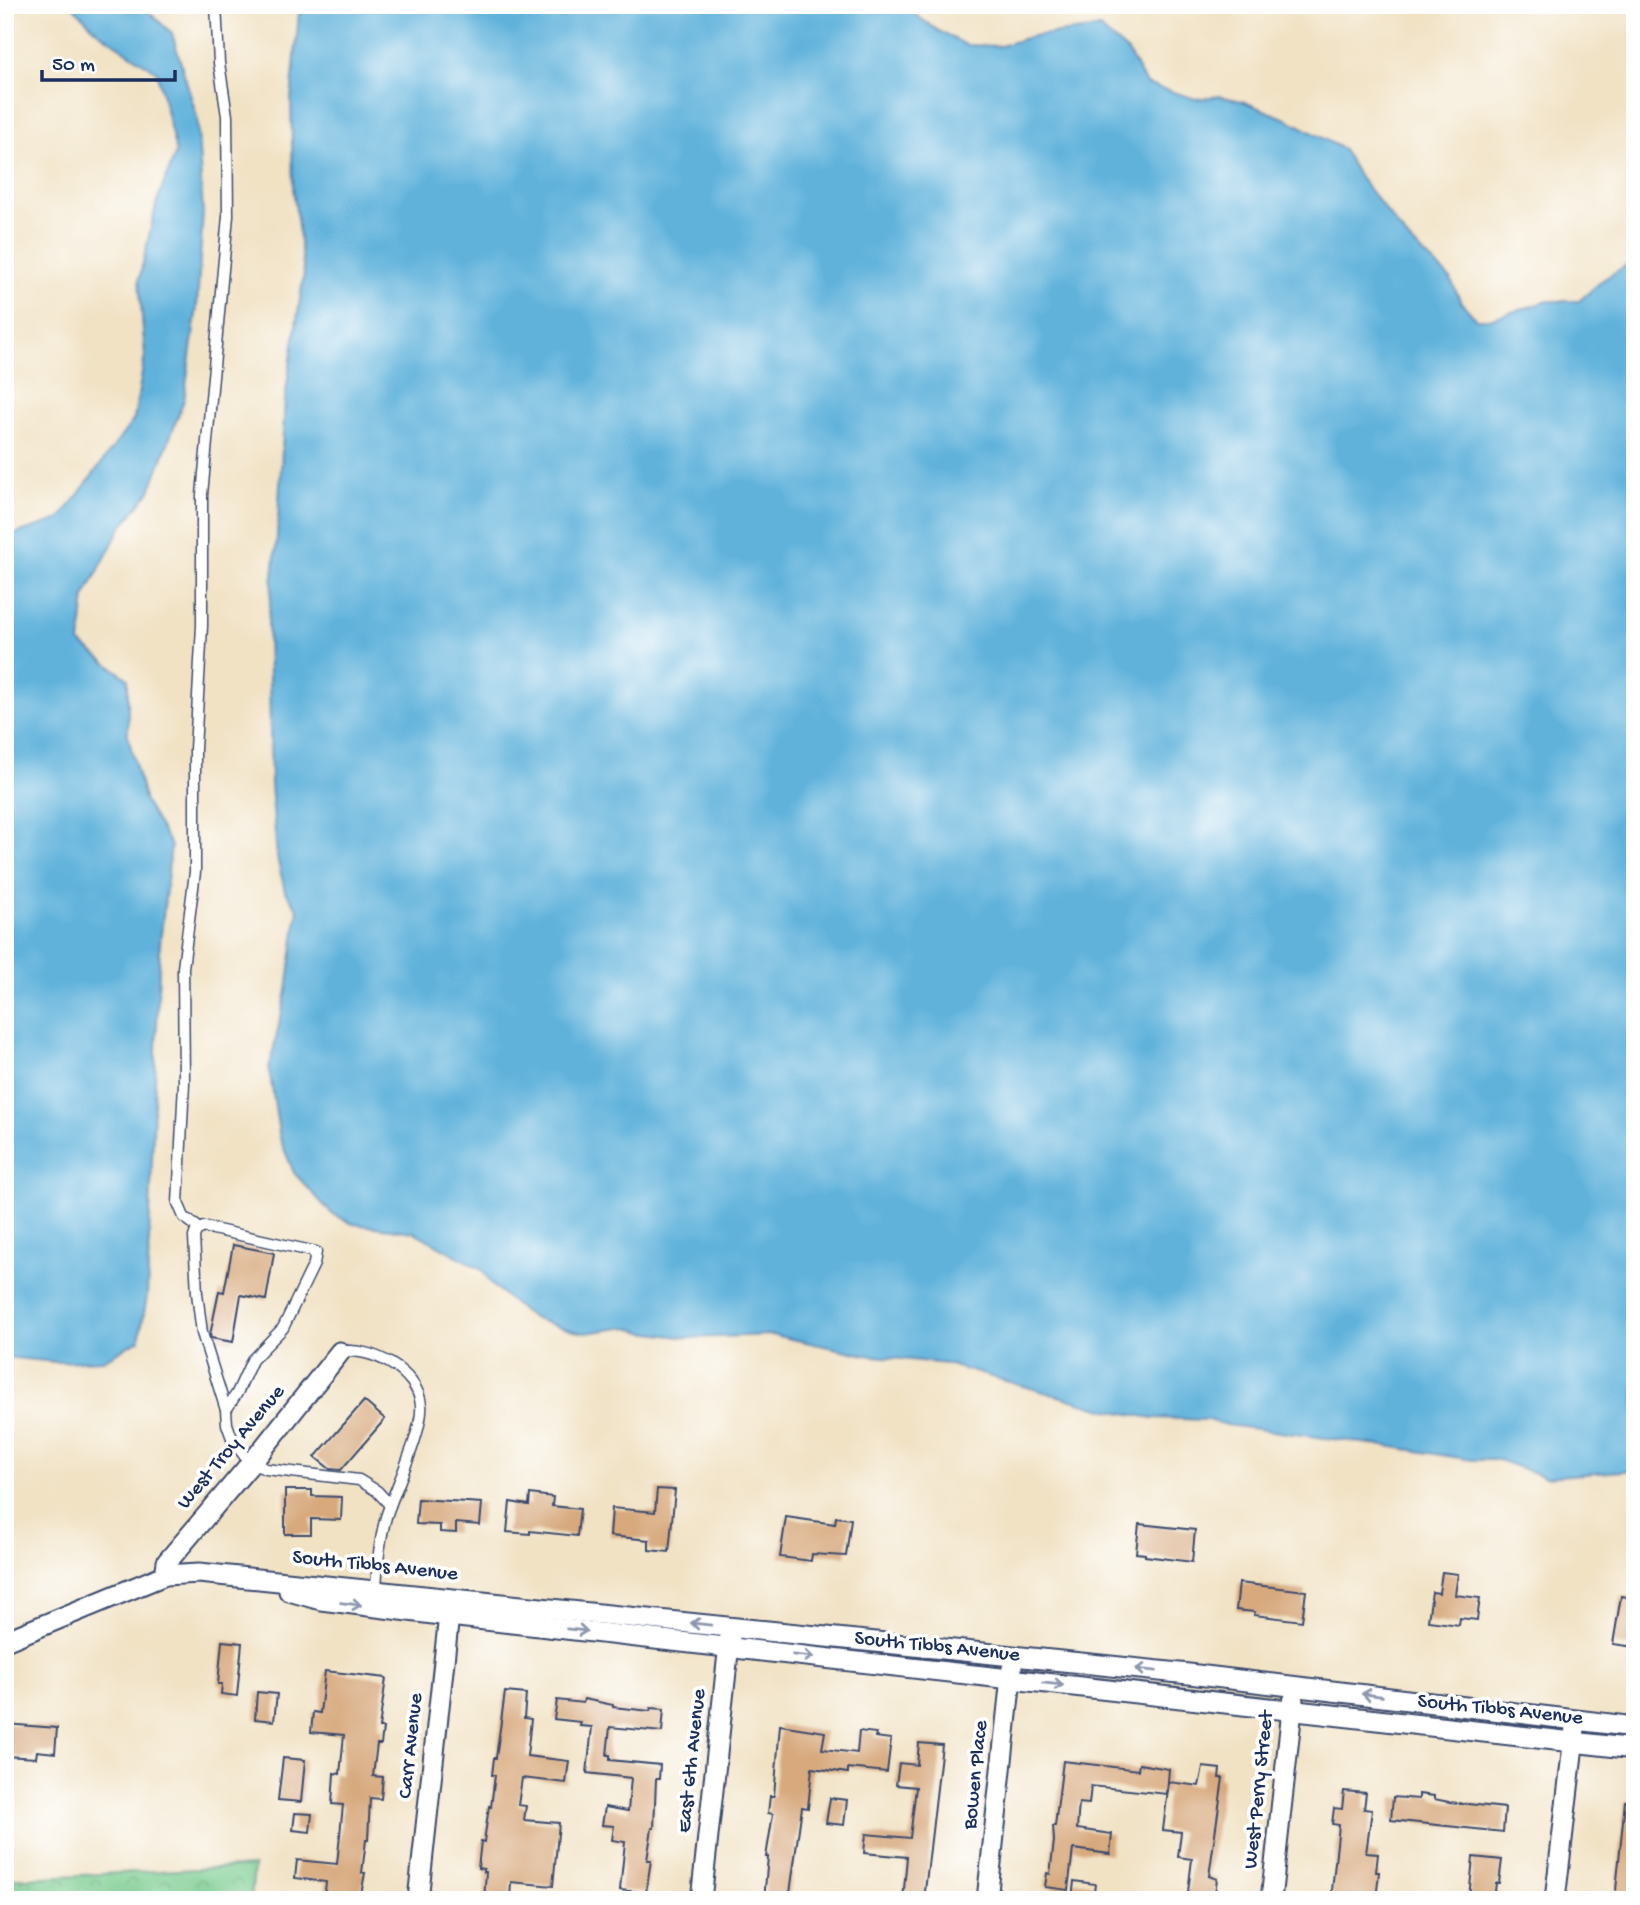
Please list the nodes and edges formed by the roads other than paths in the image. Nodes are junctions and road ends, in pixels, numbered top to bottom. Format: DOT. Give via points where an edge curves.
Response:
graph roads {
  1 [pos="216,5"];
  2 [pos="199,1228"];
  3 [pos="340,1352"];
  4 [pos="226,1410"];
  5 [pos="250,1463"];
  6 [pos="390,1505"];
  7 [pos="165,1575"];
  8 [pos="237,1576"];
  9 [pos="376,1591"];
  10 [pos="450,1607"];
  11 [pos="731,1627"];
  12 [pos="5,1641"];
  13 [pos="729,1648"];
  14 [pos="1013,1656"];
  15 [pos="1011,1680"];
  16 [pos="1295,1686"];
  17 [pos="1292,1712"];
  18 [pos="1576,1720"];
  19 [pos="1635,1727"];
  20 [pos="1573,1741"];
  21 [pos="1635,1749"];
  22 [pos="418,1900"];
  23 [pos="701,1900"];
  24 [pos="987,1900"];
  25 [pos="1271,1900"];
  26 [pos="1555,1900"];
  1 -- 2 [label="lane" via="228,116 228,216 202,495 195,873 183,968 178,1203 184,1217"];
  2 -- 4 [label="lane" via="193,1256 202,1333"];
  2 -- 4 [label="lane" via="316,1252 283,1328 252,1360"];
  3 -- 5 [label="street, West Troy Avenue"];
  3 -- 6 [label="lane" via="367,1353 391,1364 414,1385 421,1403 418,1429"];
  4 -- 5 [label="lane" via="233,1441"];
  5 -- 6 [label="lane" via="359,1480"];
  5 -- 7 [label="street, West Troy Avenue" via="167,1562"];
  6 -- 9 [label="lane" via="379,1547"];
  7 -- 8 [label="street, South Tibbs Avenue"];
  7 -- 12 [label="street, South Tibbs Avenue"];
  8 -- 9 [label="street, South Tibbs Avenue"];
  8 -- 10 [label="street, South Tibbs Avenue, one-way" via="321,1600"];
  9 -- 10 [label="street, South Tibbs Avenue"];
  11 -- 10 [label="street, South Tibbs Avenue, one-way"];
  10 -- 13 [label="street, South Tibbs Avenue, one-way"];
  10 -- 22 [label="street, Carr Avenue"];
  11 -- 13 [label="street, East 6th Avenue"];
  11 -- 14 [label="street, South Tibbs Avenue"];
  13 -- 15 [label="street, South Tibbs Avenue, one-way"];
  13 -- 23 [label="street, East 6th Avenue"];
  14 -- 15 [label="street, Bowen Place"];
  16 -- 14 [label="street, South Tibbs Avenue, one-way"];
  15 -- 17 [label="street, South Tibbs Avenue, one-way"];
  15 -- 24 [label="street, Bowen Place"];
  16 -- 17 [label="street, West Perry Street"];
  18 -- 16 [label="street, South Tibbs Avenue, one-way"];
  17 -- 20 [label="street, South Tibbs Avenue"];
  17 -- 25 [label="street, West Perry Street"];
  18 -- 19 [label="street, South Tibbs Avenue"];
  18 -- 20 [label="street"];
  20 -- 21 [label="street, South Tibbs Avenue"];
  20 -- 26 [label="street"];
}
